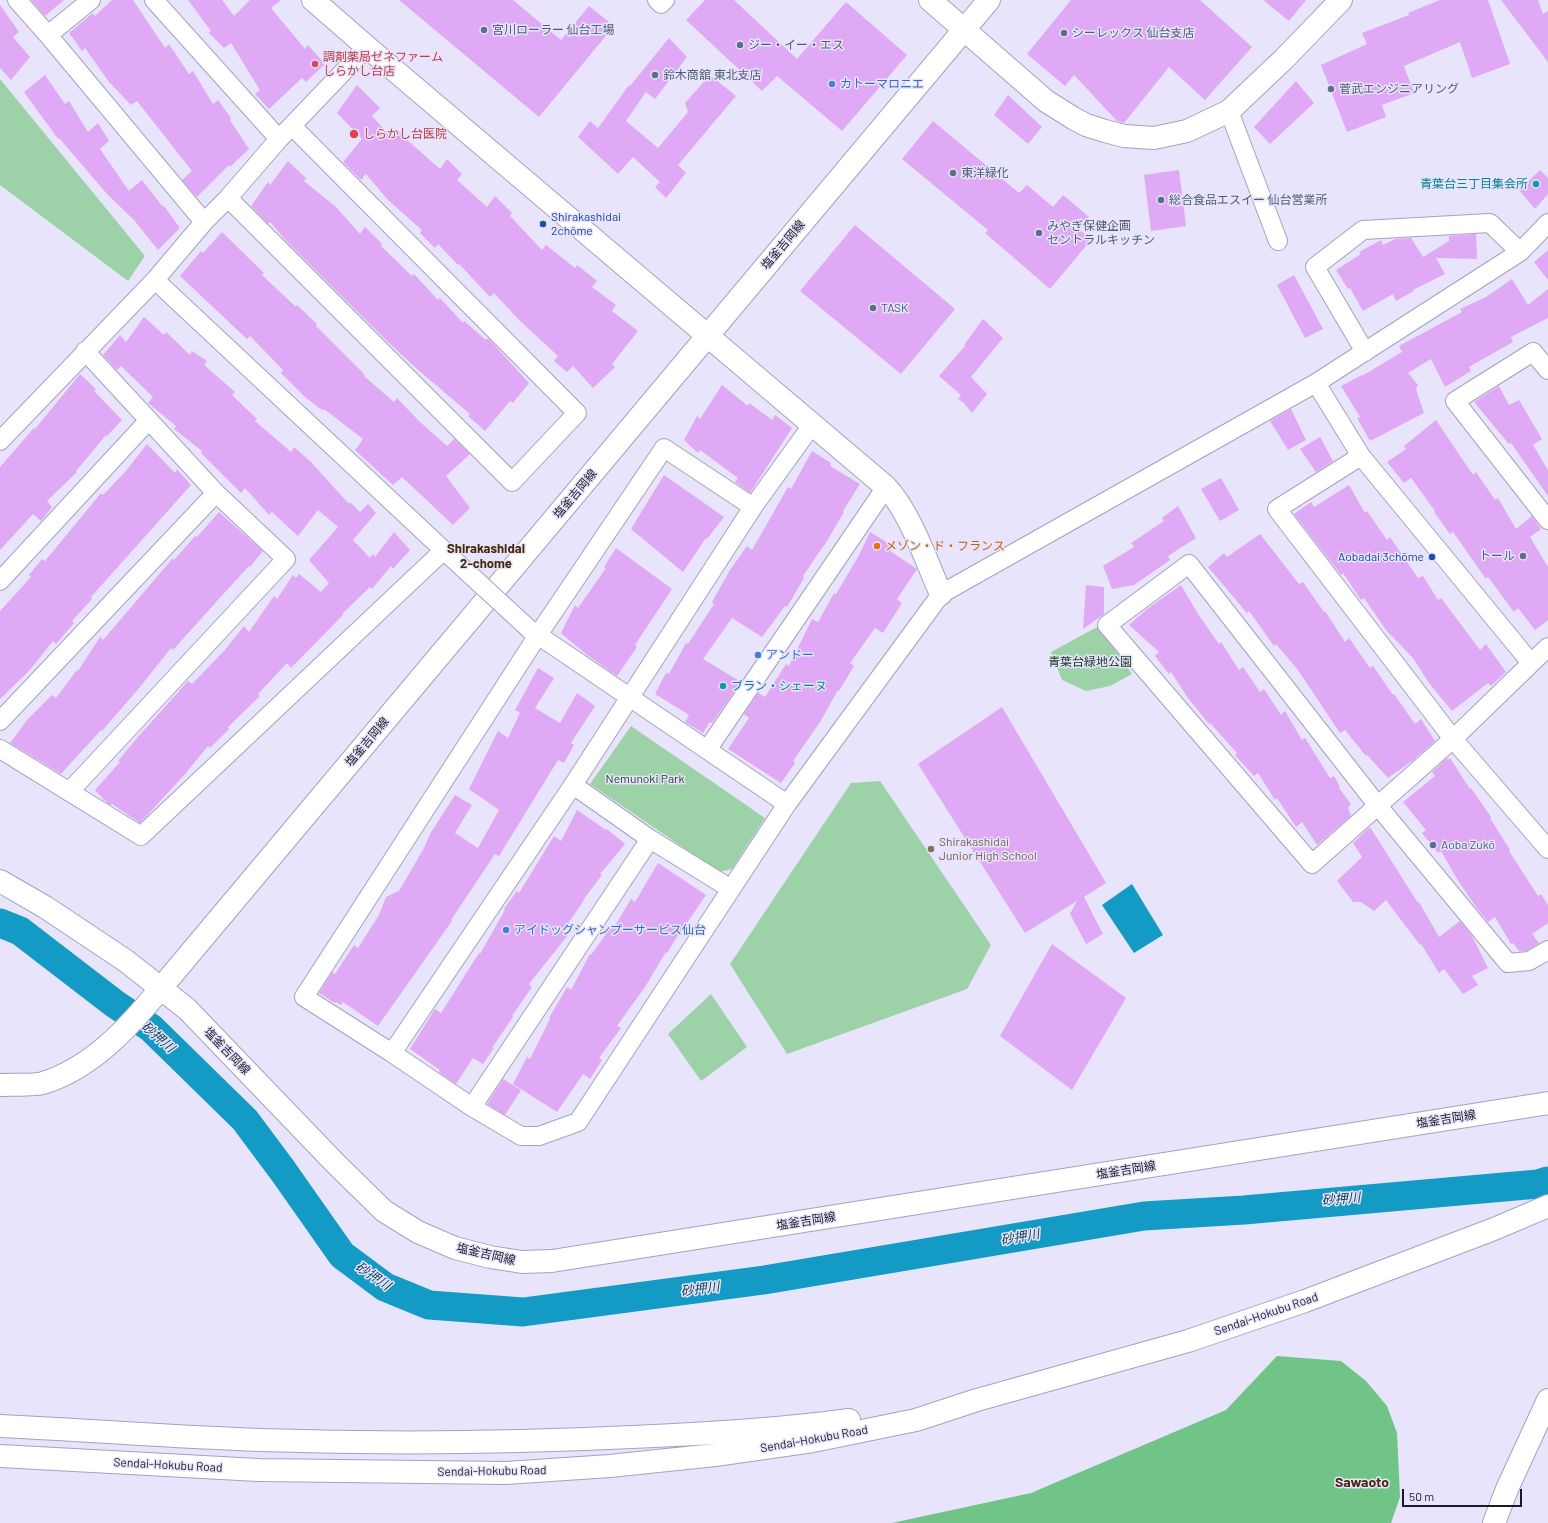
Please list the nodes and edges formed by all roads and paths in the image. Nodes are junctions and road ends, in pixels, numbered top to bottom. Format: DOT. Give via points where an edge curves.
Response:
graph roads {
  1 [pos="17,0"];
  2 [pos="92,0"];
  3 [pos="154,0"];
  4 [pos="313,0"];
  5 [pos="657,0"];
  6 [pos="664,0"];
  7 [pos="930,0"];
  8 [pos="990,0"];
  9 [pos="1341,0"];
  10 [pos="964,29"];
  11 [pos="48,36"];
  12 [pos="367,47"];
  13 [pos="1229,111"];
  14 [pos="292,126"];
  15 [pos="279,139"];
  16 [pos="228,198"];
  17 [pos="204,222"];
  18 [pos="1548,223"];
  19 [pos="1278,241"];
  20 [pos="1520,252"];
  21 [pos="155,280"];
  22 [pos="707,336"];
  23 [pos="85,351"];
  24 [pos="1365,352"];
  25 [pos="1548,370"];
  26 [pos="1316,383"];
  27 [pos="149,420"];
  28 [pos="812,425"];
  29 [pos="0,441"];
  30 [pos="1361,456"];
  31 [pos="886,486"];
  32 [pos="216,493"];
  33 [pos="753,507"];
  34 [pos="1548,520"];
  35 [pos="448,554"];
  36 [pos="0,581"];
  37 [pos="940,594"];
  38 [pos="533,632"];
  39 [pos="1548,647"];
  40 [pos="1531,663"];
  41 [pos="629,697"];
  42 [pos="0,721"];
  43 [pos="1453,739"];
  44 [pos="0,749"];
  45 [pos="707,750"];
  46 [pos="573,785"];
  47 [pos="69,792"];
  48 [pos="787,804"];
  49 [pos="1378,806"];
  50 [pos="650,838"];
  51 [pos="1548,849"];
  52 [pos="0,881"];
  53 [pos="731,890"];
  54 [pos="1548,950"];
  55 [pos="161,988"];
  56 [pos="392,1053"];
  57 [pos="0,1085"];
  58 [pos="1548,1103"];
  59 [pos="472,1107"];
  60 [pos="1548,1206"];
  61 [pos="977,1400"];
  62 [pos="1548,1400"];
  63 [pos="0,1426"];
  64 [pos="0,1456"];
  65 [pos="1494,1523"];
  1 -- 11 [label="street"];
  2 -- 11 [label="street"];
  3 -- 15 [label="street"];
  4 -- 12 [label="main road"];
  5 -- 6 [label="street" via="661,4"];
  7 -- 10 [label="main road"];
  8 -- 10 [label="main road, 塩釜吉岡線"];
  9 -- 13 [label="main road"];
  10 -- 13 [label="main road" via="1046,101 1086,125 1098,129 1124,136 1154,138 1187,131"];
  10 -- 22 [label="main road, 塩釜吉岡線"];
  11 -- 17 [label="street"];
  12 -- 14 [label="street"];
  12 -- 22 [label="main road"];
  13 -- 19 [label="street"];
  14 -- 15 [label="street"];
  14 -- 16 [label="street" via="576,413 512,482"];
  15 -- 16 [label="street"];
  16 -- 17 [label="street"];
  17 -- 21 [label="street"];
  18 -- 20 [label="street"];
  20 -- 24 [label="street"];
  20 -- 24 [label="street" via="1490,223 1363,230 1315,267"];
  21 -- 23 [label="street"];
  21 -- 35 [label="street"];
  22 -- 28 [label="main road"];
  22 -- 55 [label="main road, 塩釜吉岡線"];
  23 -- 27 [label="street"];
  23 -- 29 [label="street"];
  24 -- 26 [label="street"];
  25 -- 34 [label="street" via="1533,352 1455,401"];
  26 -- 30 [label="street"];
  26 -- 37 [label="street"];
  27 -- 32 [label="street"];
  27 -- 36 [label="street"];
  28 -- 31 [label="main road"];
  28 -- 33 [label="street"];
  30 -- 40 [label="street"];
  30 -- 43 [label="street" via="1277,510"];
  31 -- 37 [label="main road" via="906,515"];
  31 -- 45 [label="street"];
  32 -- 42 [label="street"];
  32 -- 47 [label="street" via="286,559"];
  33 -- 38 [label="street" via="664,448"];
  33 -- 41 [label="street"];
  35 -- 38 [label="street, bridge"];
  35 -- 47 [label="street" via="141,836"];
  37 -- 48 [label="street"];
  38 -- 41 [label="street"];
  38 -- 56 [label="street" via="304,997"];
  39 -- 40 [label="street"];
  40 -- 43 [label="street"];
  41 -- 45 [label="street"];
  41 -- 46 [label="street"];
  43 -- 49 [label="street"];
  43 -- 51 [label="street"];
  44 -- 47 [label="street"];
  45 -- 48 [label="street"];
  46 -- 50 [label="street"];
  46 -- 56 [label="street"];
  48 -- 53 [label="street"];
  49 -- 49 [label="street" via="1189,564 1107,625 1312,864"];
  49 -- 54 [label="street" via="1508,963 1529,961"];
  50 -- 53 [label="street"];
  50 -- 59 [label="street"];
  52 -- 55 [label="main road, 塩釜吉岡線" via="52,911"];
  53 -- 59 [label="street" via="578,1122 539,1136 521,1136"];
  55 -- 57 [label="main road" via="125,1030 78,1068 42,1083"];
  55 -- 58 [label="main road, 塩釜吉岡線" via="187,1009 384,1211 418,1232 454,1248 522,1262 552,1262"];
  56 -- 59 [label="street"];
  60 -- 61 [label="main road, Sendai-Hokubu Road" via="1420,1258 1188,1341"];
  61 -- 63 [label="main road, Sendai-Hokubu Road" via="810,1425 712,1434 508,1442 259,1440"];
  61 -- 64 [label="main road, Sendai-Hokubu Road" via="916,1420 813,1441 708,1456 506,1473 258,1470"];
  62 -- 65 [label="main road"];
}
